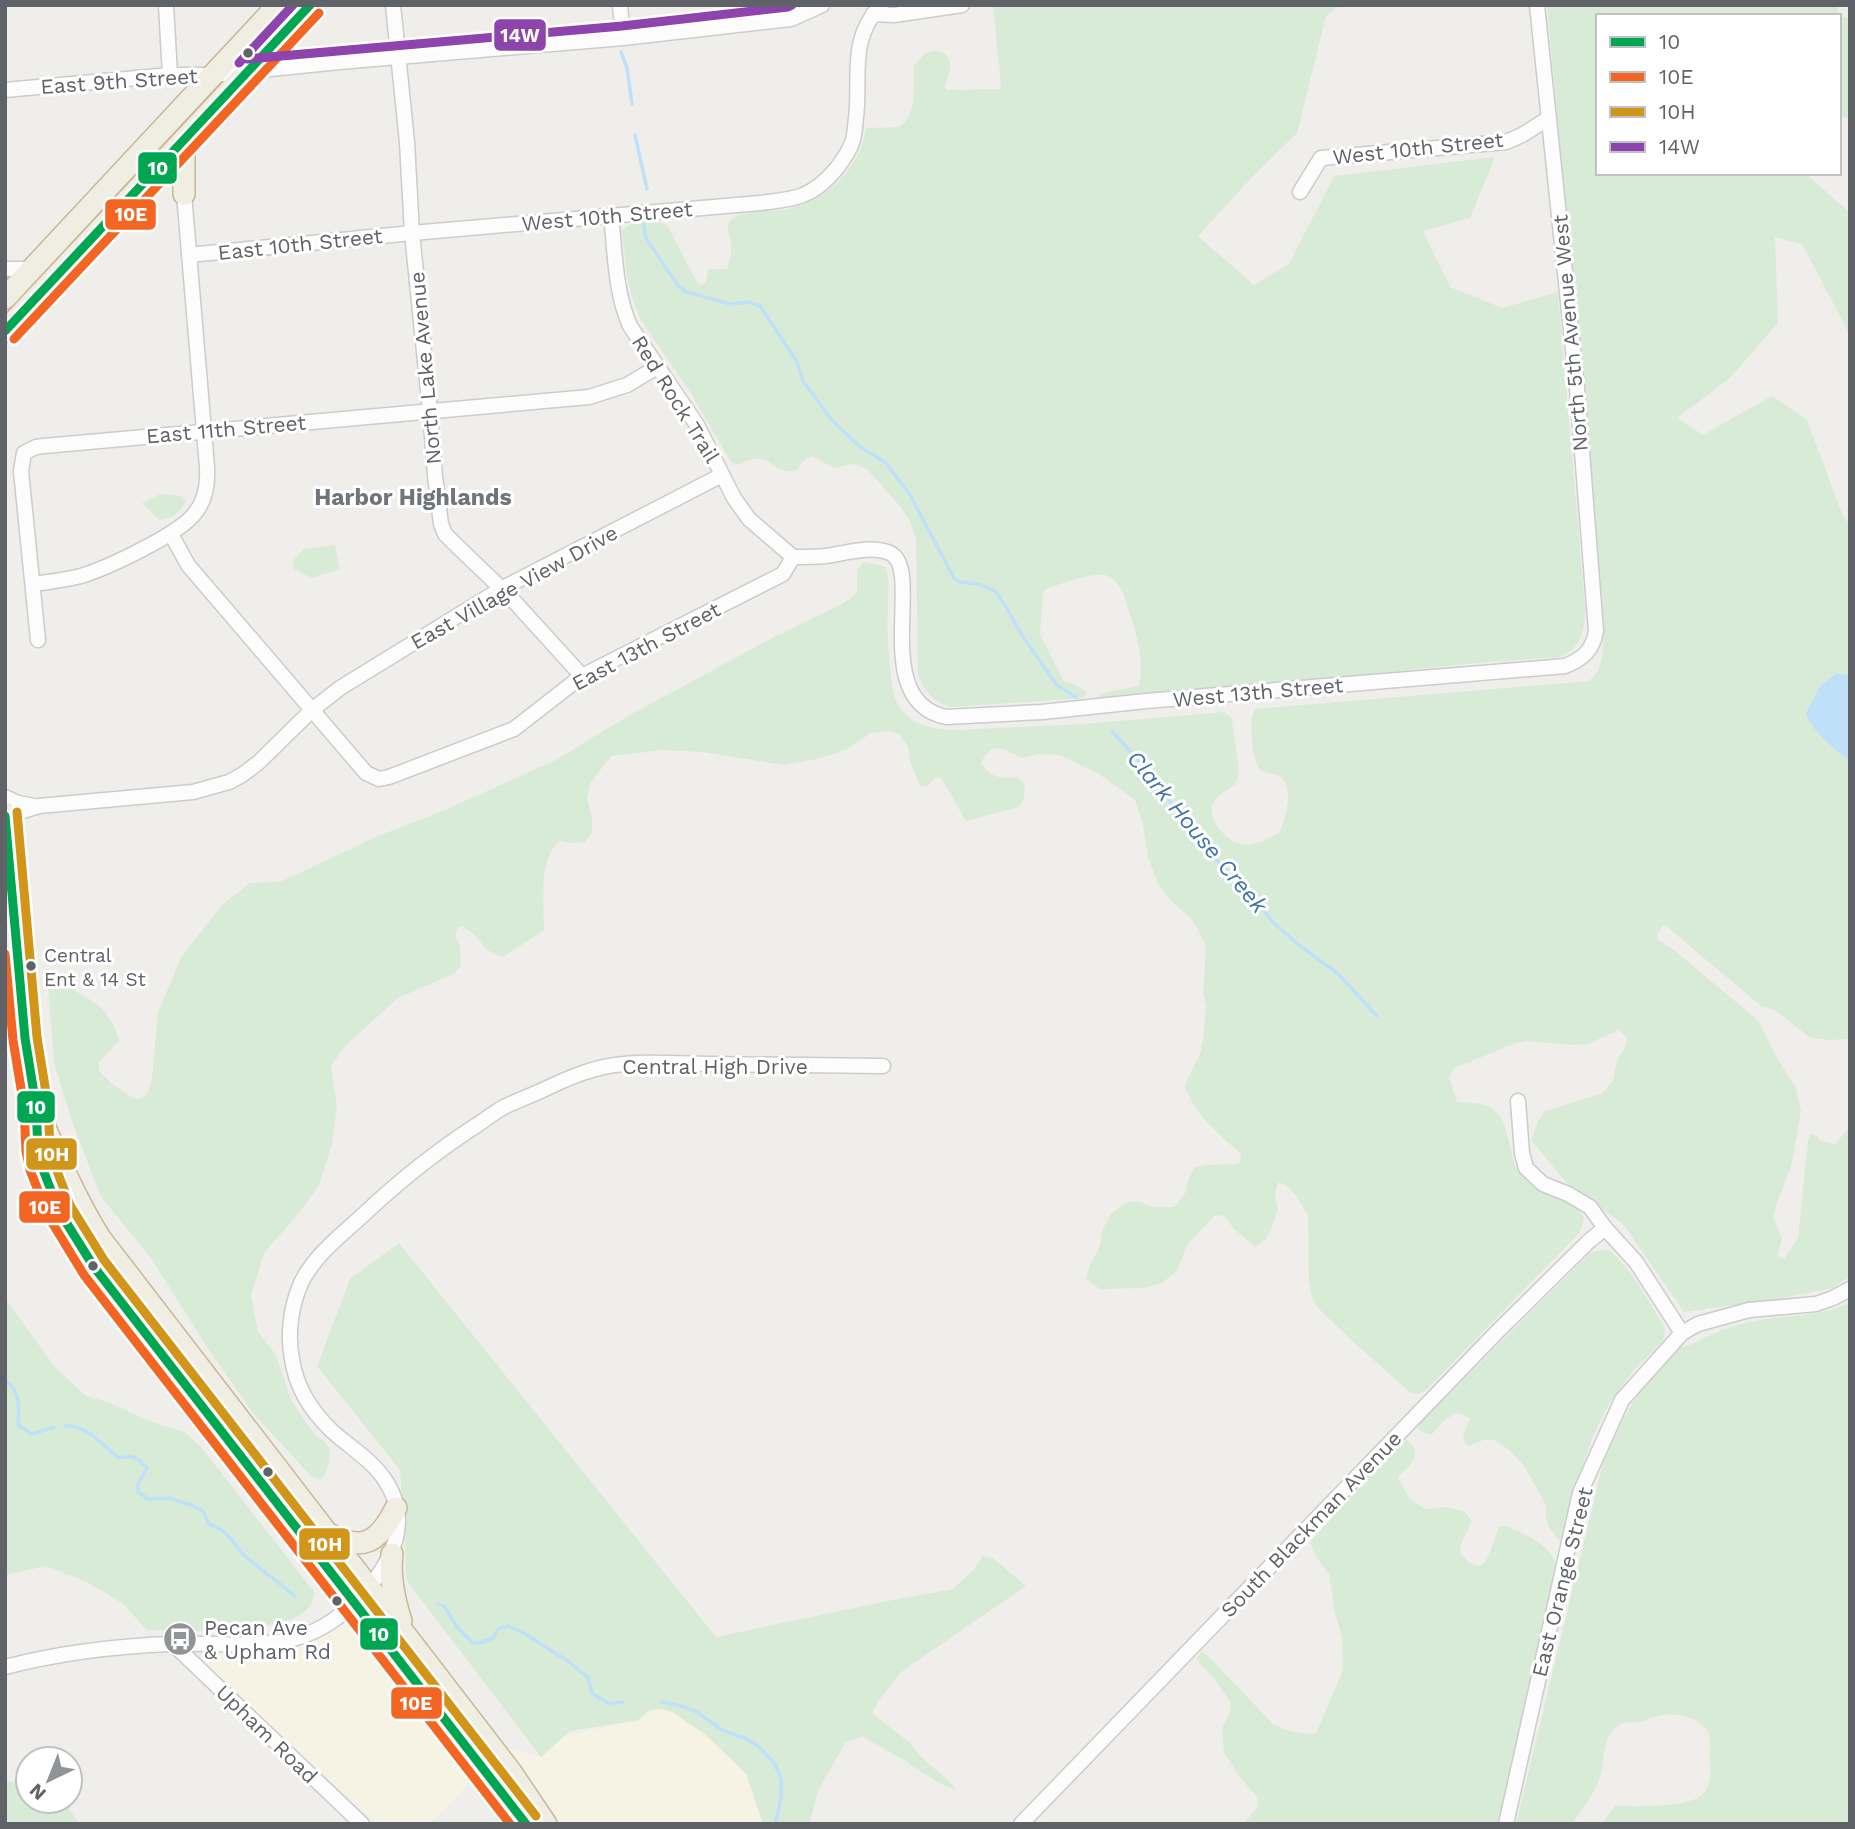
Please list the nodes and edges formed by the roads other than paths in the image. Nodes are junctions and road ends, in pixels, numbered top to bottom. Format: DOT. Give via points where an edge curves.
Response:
graph roads {
  1 [pos="166,5"];
  2 [pos="278,5"];
  3 [pos="310,5"];
  4 [pos="393,5"];
  5 [pos="620,5"];
  6 [pos="822,5"];
  7 [pos="962,5"];
  8 [pos="1537,5"];
  9 [pos="877,9"];
  10 [pos="622,38"];
  11 [pos="400,57"];
  12 [pos="248,71"];
  13 [pos="170,75"];
  14 [pos="213,75"];
  15 [pos="5,90"];
  16 [pos="1549,118"];
  17 [pos="184,140"];
  18 [pos="1300,192"];
  19 [pos="184,194"];
  20 [pos="611,215"];
  21 [pos="411,233"];
  22 [pos="189,255"];
  23 [pos="5,270"];
  24 [pos="30,272"];
  25 [pos="53,281"];
  26 [pos="5,289"];
  27 [pos="5,298"];
  28 [pos="5,331"];
  29 [pos="5,347"];
  30 [pos="657,367"];
  31 [pos="430,411"];
  32 [pos="204,432"];
  33 [pos="722,475"];
  34 [pos="171,534"];
  35 [pos="793,557"];
  36 [pos="33,584"];
  37 [pos="501,589"];
  38 [pos="38,640"];
  39 [pos="1581,658"];
  40 [pos="582,676"];
  41 [pos="312,710"];
  42 [pos="5,797"];
  43 [pos="39,806"];
  44 [pos="5,815"];
  45 [pos="883,1066"];
  46 [pos="1518,1101"];
  47 [pos="36,1106"];
  48 [pos="1605,1228"];
  49 [pos="1850,1289"];
  50 [pos="1682,1333"];
  51 [pos="396,1508"];
  52 [pos="327,1533"];
  53 [pos="392,1554"];
  54 [pos="369,1587"];
  55 [pos="353,1604"];
  56 [pos="406,1636"];
  57 [pos="173,1644"];
  58 [pos="5,1667"];
  59 [pos="362,1824"];
  60 [pos="526,1824"];
  61 [pos="546,1824"];
  62 [pos="1021,1824"];
  63 [pos="1506,1824"];
  1 -- 13 [label="street"];
  2 -- 14 [label="highway"];
  3 -- 12 [label="highway"];
  4 -- 11 [label="street, North Lake Avenue"];
  5 -- 10 [label="street"];
  6 -- 10 [label="street, East 9th Street" via="791,19"];
  7 -- 9 [label="street" via="894,15"];
  8 -- 16 [label="street, North 5th Avenue West"];
  9 -- 20 [label="street, West 10th Street" via="858,48 853,140 828,178 803,195 760,203"];
  10 -- 11 [label="street, East 9th Street"];
  11 -- 12 [label="street, East 9th Street"];
  11 -- 21 [label="street, North Lake Avenue"];
  12 -- 14 [label="street, East 9th Street"];
  12 -- 17 [label="highway"];
  13 -- 14 [label="street, East 9th Street"];
  13 -- 15 [label="street, East 9th Street"];
  14 -- 24 [label="highway"];
  16 -- 18 [label="street, West 10th Street" via="1506,142 1321,158"];
  16 -- 39 [label="street, North 5th Avenue West" via="1577,388 1595,631 1591,647"];
  17 -- 19 [label="highway"];
  17 -- 25 [label="highway"];
  19 -- 22 [label="street"];
  20 -- 21 [label="street, West 10th Street"];
  20 -- 30 [label="street, Red Rock Trail" via="623,309"];
  21 -- 22 [label="street, East 10th Street"];
  21 -- 31 [label="street, North Lake Avenue"];
  22 -- 32 [label="street"];
  23 -- 24 [label="street"];
  24 -- 26 [label="highway"];
  24 -- 27 [label="highway"];
  25 -- 28 [label="highway"];
  25 -- 29 [label="highway"];
  30 -- 31 [label="street, East 11th Street" via="626,385 589,397"];
  30 -- 33 [label="street, Red Rock Trail" via="697,425"];
  31 -- 32 [label="street, East 11th Street"];
  31 -- 37 [label="street, North Lake Avenue" via="441,524"];
  32 -- 34 [label="street" via="207,484 201,505"];
  32 -- 36 [label="street, East 11th Street" via="44,446 24,453 21,471"];
  33 -- 35 [label="street, Red Rock Trail" via="749,519"];
  33 -- 37 [label="street, East Village View Drive"];
  34 -- 36 [label="street" via="91,572"];
  34 -- 41 [label="street" via="188,565"];
  35 -- 39 [label="street, West 13th Street" via="875,549 893,554 902,579 906,680 918,703 933,715 1042,712 1565,666"];
  35 -- 40 [label="street, East 13th Street" via="783,574"];
  36 -- 38 [label="street"];
  37 -- 40 [label="street, North Lake Avenue"];
  37 -- 41 [label="street, East Village View Drive"];
  40 -- 41 [label="street, East 13th Street" via="514,729 379,779 366,773"];
  41 -- 43 [label="street" via="252,768 217,787"];
  42 -- 43 [label="street"];
  43 -- 44 [label="street"];
  44 -- 47 [label="highway"];
  45 -- 51 [label="street, Central High Drive" via="624,1063 581,1073 504,1108 444,1146 380,1199 325,1250 302,1281 290,1342 296,1377 307,1401 326,1425 381,1475"];
  46 -- 48 [label="street" via="1526,1168 1543,1184 1590,1207"];
  47 -- 52 [label="highway" via="70,1186 100,1238"];
  47 -- 55 [label="highway" via="42,1167 73,1235"];
  48 -- 50 [label="street" via="1636,1262"];
  48 -- 62 [label="street, South Blackman Avenue" via="1489,1340"];
  49 -- 50 [label="street, East Orange Street" via="1816,1304 1717,1317"];
  50 -- 63 [label="street, East Orange Street" via="1622,1400 1580,1493"];
  51 -- 52 [label="highway" via="383,1532 366,1542 350,1543"];
  51 -- 53 [label="street, Central High Drive" via="397,1538"];
  52 -- 54 [label="highway"];
  53 -- 54 [label="street, Central High Drive"];
  53 -- 56 [label="highway" via="394,1597"];
  54 -- 55 [label="street, Central High Drive"];
  54 -- 56 [label="highway"];
  55 -- 57 [label="street, Central High Drive" via="324,1627 297,1639 259,1645"];
  55 -- 60 [label="highway"];
  56 -- 61 [label="highway"];
  57 -- 58 [label="street, Central High Drive" via="84,1652"];
  57 -- 59 [label="street, Upham Road"];
}
